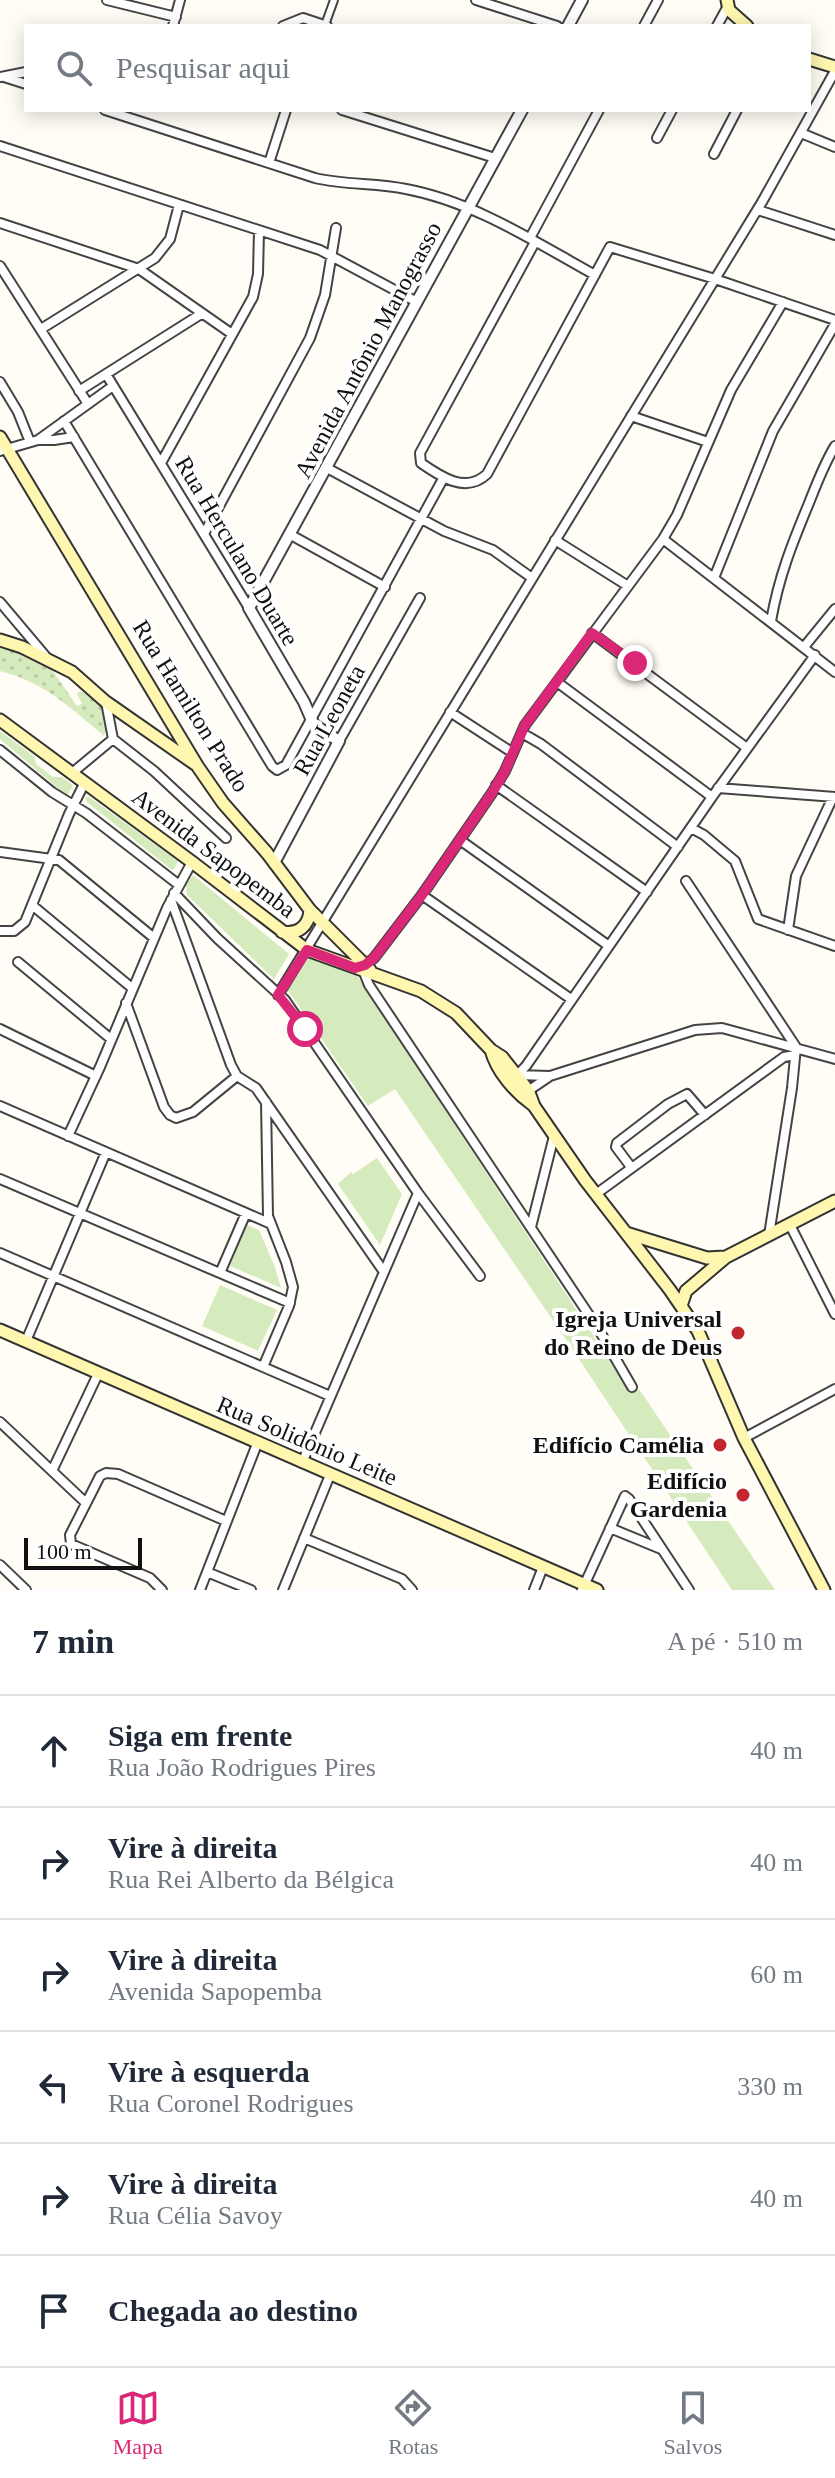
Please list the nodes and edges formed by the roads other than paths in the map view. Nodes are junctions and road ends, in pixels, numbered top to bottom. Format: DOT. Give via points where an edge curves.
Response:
graph roads {
  1 [pos="107,0"];
  2 [pos="180,0"];
  3 [pos="334,0"];
  4 [pos="476,0"];
  5 [pos="582,0"];
  6 [pos="658,0"];
  7 [pos="727,3"];
  8 [pos="174,21"];
  9 [pos="288,24"];
  10 [pos="320,24"];
  11 [pos="327,24"];
  12 [pos="551,24"];
  13 [pos="569,24"];
  14 [pos="645,24"];
  15 [pos="718,24"];
  16 [pos="744,24"];
  17 [pos="811,60"];
  18 [pos="835,69"];
  19 [pos="24,72"];
  20 [pos="1,77"];
  21 [pos="24,83"];
  22 [pos="111,112"];
  23 [pos="285,112"];
  24 [pos="348,112"];
  25 [pos="521,112"];
  26 [pos="598,112"];
  27 [pos="671,112"];
  28 [pos="736,112"];
  29 [pos="801,133"];
  30 [pos="657,138"];
  31 [pos="0,146"];
  32 [pos="835,147"];
  33 [pos="714,154"];
  34 [pos="495,158"];
  35 [pos="269,163"];
  36 [pos="179,205"];
  37 [pos="468,208"];
  38 [pos="758,210"];
  39 [pos="0,223"];
  40 [pos="336,228"];
  41 [pos="259,231"];
  42 [pos="835,235"];
  43 [pos="532,240"];
  44 [pos="331,255"];
  45 [pos="0,266"];
  46 [pos="139,269"];
  47 [pos="595,275"];
  48 [pos="715,279"];
  49 [pos="417,302"];
  50 [pos="783,302"];
  51 [pos="201,314"];
  52 [pos="835,322"];
  53 [pos="41,329"];
  54 [pos="232,334"];
  55 [pos="106,374"];
  56 [pos="0,382"];
  57 [pos="113,386"];
  58 [pos="79,391"];
  59 [pos="9,397"];
  60 [pos="0,403"];
  61 [pos="88,404"];
  62 [pos="631,416"];
  63 [pos="64,421"];
  64 [pos="0,437"];
  65 [pos="74,437"];
  66 [pos="34,441"];
  67 [pos="708,442"];
  68 [pos="835,446"];
  69 [pos="4,450"];
  70 [pos="161,463"];
  71 [pos="327,468"];
  72 [pos="444,477"];
  73 [pos="421,519"];
  74 [pos="204,534"];
  75 [pos="291,535"];
  76 [pos="663,539"];
  77 [pos="555,540"];
  78 [pos="532,578"];
  79 [pos="714,578"];
  80 [pos="628,586"];
  81 [pos="385,587"];
  82 [pos="420,598"];
  83 [pos="0,602"];
  84 [pos="249,608"];
  85 [pos="835,609"];
  86 [pos="771,621"];
  87 [pos="592,633"];
  88 [pos="0,640"];
  89 [pos="804,647"];
  90 [pos="815,655"];
  91 [pos="48,659"];
  92 [pos="835,672"];
  93 [pos="557,682"];
  94 [pos="106,702"];
  95 [pos="450,712"];
  96 [pos="311,719"];
  97 [pos="0,720"];
  98 [pos="522,733"];
  99 [pos="113,739"];
  100 [pos="339,741"];
  101 [pos="747,748"];
  102 [pos="0,750"];
  103 [pos="513,753"];
  104 [pos="198,767"];
  105 [pos="72,773"];
  106 [pos="85,782"];
  107 [pos="496,785"];
  108 [pos="715,792"];
  109 [pos="834,797"];
  110 [pos="73,806"];
  111 [pos="691,828"];
  112 [pos="226,838"];
  113 [pos="460,840"];
  114 [pos="678,847"];
  115 [pos="0,852"];
  116 [pos="51,858"];
  117 [pos="192,862"];
  118 [pos="274,863"];
  119 [pos="686,881"];
  120 [pos="647,892"];
  121 [pos="175,893"];
  122 [pos="422,895"];
  123 [pos="32,905"];
  124 [pos="310,910"];
  125 [pos="321,922"];
  126 [pos="788,930"];
  127 [pos="0,931"];
  128 [pos="281,932"];
  129 [pos="154,938"];
  130 [pos="609,946"];
  131 [pos="835,946"];
  132 [pos="307,950"];
  133 [pos="18,962"];
  134 [pos="365,969"];
  135 [pos="132,988"];
  136 [pos="278,995"];
  137 [pos="571,999"];
  138 [pos="126,1003"];
  139 [pos="0,1029"];
  140 [pos="111,1039"];
  141 [pos="795,1051"];
  142 [pos="835,1059"];
  143 [pos="96,1076"];
  144 [pos="237,1076"];
  145 [pos="550,1076"];
  146 [pos="513,1078"];
  147 [pos="525,1093"];
  148 [pos="266,1102"];
  149 [pos="0,1106"];
  150 [pos="705,1115"];
  151 [pos="68,1136"];
  152 [pos="554,1136"];
  153 [pos="106,1152"];
  154 [pos="631,1167"];
  155 [pos="0,1179"];
  156 [pos="418,1193"];
  157 [pos="596,1194"];
  158 [pos="835,1201"];
  159 [pos="246,1213"];
  160 [pos="81,1214"];
  161 [pos="269,1223"];
  162 [pos="790,1225"];
  163 [pos="531,1227"];
  164 [pos="625,1233"];
  165 [pos="769,1236"];
  166 [pos="651,1240"];
  167 [pos="0,1253"];
  168 [pos="641,1253"];
  169 [pos="702,1257"];
  170 [pos="726,1257"];
  171 [pos="384,1272"];
  172 [pos="220,1273"];
  173 [pos="707,1273"];
  174 [pos="55,1276"];
  175 [pos="480,1276"];
  176 [pos="670,1290"];
  177 [pos="686,1291"];
  178 [pos="290,1303"];
  179 [pos="681,1306"];
  180 [pos="835,1314"];
  181 [pos="0,1330"];
  182 [pos="26,1341"];
  183 [pos="263,1367"];
  184 [pos="98,1374"];
  185 [pos="632,1387"];
  186 [pos="835,1389"];
  187 [pos="330,1396"];
  188 [pos="0,1422"];
  189 [pos="744,1438"];
  190 [pos="257,1444"];
  191 [pos="302,1463"];
  192 [pos="52,1471"];
  193 [pos="330,1475"];
  194 [pos="86,1503"];
  195 [pos="226,1521"];
  196 [pos="610,1528"];
  197 [pos="304,1538"];
  198 [pos="662,1549"];
  199 [pos="0,1565"];
  200 [pos="543,1567"];
  201 [pos="207,1572"];
  202 [pos="583,1587"];
  203 [pos="203,1588"];
  204 [pos="26,1590"];
  205 [pos="162,1590"];
  206 [pos="251,1590"];
  207 [pos="283,1590"];
  208 [pos="412,1590"];
  209 [pos="534,1590"];
  210 [pos="597,1590"];
  211 [pos="689,1590"];
  212 [pos="824,1590"];
  1 -- 8 [label="street"];
  2 -- 8 [label="street"];
  3 -- 11 [label="street"];
  4 -- 12 [label="street"];
  5 -- 13 [label="street"];
  6 -- 14 [label="street"];
  7 -- 15 [label="street"];
  7 -- 16 [label="main road"];
  9 -- 10 [label="street" via="303,18"];
  17 -- 18 [label="main road"];
  18 -- 29 [label="street"];
  19 -- 20 [label="street"];
  20 -- 21 [label="street"];
  22 -- 35 [label="street"];
  23 -- 35 [label="street"];
  24 -- 34 [label="street"];
  25 -- 34 [label="street, Avenida Antônio Manograsso"];
  26 -- 43 [label="street"];
  27 -- 30 [label="street"];
  28 -- 33 [label="street"];
  29 -- 32 [label="street"];
  29 -- 38 [label="street"];
  31 -- 36 [label="street"];
  34 -- 37 [label="street, Avenida Antônio Manograsso"];
  35 -- 37 [label="street" via="332,182 406,188"];
  36 -- 41 [label="street"];
  36 -- 46 [label="street" via="170,239"];
  37 -- 43 [label="street"];
  37 -- 49 [label="street, Avenida Antônio Manograsso"];
  38 -- 42 [label="street"];
  38 -- 48 [label="street"];
  39 -- 46 [label="street"];
  40 -- 44 [label="street"];
  41 -- 44 [label="street"];
  41 -- 54 [label="street" via="253,297"];
  43 -- 47 [label="street"];
  43 -- 72 [label="street" via="420,453 421,463"];
  44 -- 49 [label="street"];
  44 -- 74 [label="street" via="310,338"];
  45 -- 53 [label="street"];
  46 -- 51 [label="street"];
  46 -- 53 [label="street"];
  47 -- 48 [label="street" via="613,247"];
  47 -- 72 [label="street" via="487,474 469,484"];
  48 -- 50 [label="street"];
  48 -- 62 [label="street"];
  49 -- 71 [label="street, Avenida Antônio Manograsso"];
  50 -- 52 [label="street"];
  50 -- 67 [label="street" via="731,390"];
  51 -- 54 [label="street"];
  51 -- 55 [label="street"];
  52 -- 79 [label="street" via="773,431"];
  53 -- 58 [label="street"];
  54 -- 70 [label="street"];
  55 -- 57 [label="street, Rua Herculano Duarte"];
  55 -- 58 [label="street"];
  56 -- 59 [label="street"];
  57 -- 61 [label="street"];
  57 -- 70 [label="street, Rua Herculano Duarte"];
  58 -- 61 [label="street"];
  59 -- 60 [label="street"];
  59 -- 66 [label="street"];
  61 -- 63 [label="street"];
  62 -- 67 [label="street"];
  62 -- 77 [label="street"];
  63 -- 65 [label="street"];
  63 -- 66 [label="street"];
  64 -- 69 [label="main road, Rua Hamilton Prado"];
  65 -- 66 [label="street"];
  65 -- 96 [label="street" via="277,770 286,765"];
  66 -- 69 [label="street"];
  67 -- 76 [label="street"];
  68 -- 86 [label="street" via="789,549"];
  69 -- 104 [label="main road, Rua Hamilton Prado"];
  70 -- 74 [label="street, Rua Herculano Duarte"];
  71 -- 73 [label="street"];
  71 -- 75 [label="street, Avenida Antônio Manograsso"];
  72 -- 73 [label="street"];
  73 -- 78 [label="street" via="493,550"];
  73 -- 81 [label="street"];
  74 -- 84 [label="street, Rua Herculano Duarte"];
  75 -- 81 [label="street"];
  75 -- 84 [label="street, Avenida Antônio Manograsso"];
  76 -- 79 [label="street"];
  76 -- 80 [label="street"];
  77 -- 78 [label="street"];
  77 -- 80 [label="street"];
  78 -- 95 [label="street"];
  79 -- 86 [label="street"];
  80 -- 87 [label="street"];
  81 -- 96 [label="street"];
  82 -- 100 [label="street, Rua Leoneta"];
  83 -- 91 [label="street"];
  84 -- 96 [label="street, Rua Herculano Duarte"];
  85 -- 89 [label="street"];
  86 -- 89 [label="street"];
  87 -- 93 [label="street"];
  87 -- 101 [label="street"];
  88 -- 91 [label="main road"];
  89 -- 90 [label="street"];
  90 -- 92 [label="street"];
  90 -- 101 [label="street"];
  91 -- 94 [label="main road"];
  93 -- 98 [label="street"];
  93 -- 108 [label="street"];
  94 -- 99 [label="street"];
  94 -- 104 [label="main road"];
  95 -- 103 [label="street"];
  95 -- 125 [label="street"];
  96 -- 100 [label="street, Rua Herculano Duarte"];
  97 -- 105 [label="main road, Avenida Sapopemba"];
  98 -- 103 [label="street"];
  98 -- 114 [label="street"];
  99 -- 105 [label="street"];
  99 -- 112 [label="street"];
  100 -- 118 [label="street, Rua Leoneta"];
  101 -- 108 [label="street"];
  102 -- 110 [label="street"];
  103 -- 107 [label="street"];
  104 -- 118 [label="main road, Rua Hamilton Prado"];
  105 -- 106 [label="main road, Avenida Sapopemba"];
  106 -- 110 [label="street"];
  106 -- 117 [label="main road, Avenida Sapopemba"];
  107 -- 113 [label="street"];
  107 -- 120 [label="street"];
  108 -- 109 [label="street"];
  108 -- 111 [label="street"];
  109 -- 126 [label="street" via="796,876"];
  110 -- 116 [label="street"];
  110 -- 121 [label="street"];
  111 -- 114 [label="street"];
  111 -- 126 [label="street" via="735,861 758,919"];
  113 -- 122 [label="street"];
  113 -- 130 [label="street"];
  114 -- 120 [label="street"];
  115 -- 116 [label="street"];
  116 -- 123 [label="street"];
  116 -- 129 [label="street" via="63,862"];
  117 -- 121 [label="street"];
  117 -- 128 [label="main road, Avenida Sapopemba"];
  118 -- 124 [label="main road, Rua Hamilton Prado"];
  119 -- 141 [label="street"];
  120 -- 130 [label="street"];
  121 -- 129 [label="street"];
  121 -- 136 [label="street"];
  121 -- 144 [label="street"];
  122 -- 134 [label="street"];
  122 -- 137 [label="street"];
  123 -- 127 [label="street" via="20,928"];
  123 -- 135 [label="street"];
  124 -- 125 [label="main road, Rua Hamilton Prado"];
  124 -- 128 [label="main road" via="302,929"];
  125 -- 132 [label="street"];
  125 -- 134 [label="main road, Rua Hamilton Prado"];
  126 -- 131 [label="street"];
  128 -- 132 [label="main road, Avenida Sapopemba"];
  129 -- 135 [label="street"];
  130 -- 137 [label="street"];
  132 -- 134 [label="main road, Avenida Sapopemba"];
  132 -- 136 [label="street"];
  133 -- 140 [label="street"];
  134 -- 146 [label="main road, Avenida Sapopemba" via="420,990 456,1013 502,1057"];
  134 -- 163 [label="street" via="369,985"];
  135 -- 138 [label="street"];
  136 -- 156 [label="street"];
  137 -- 146 [label="street"];
  138 -- 140 [label="street"];
  138 -- 144 [label="street" via="170,1115 193,1112"];
  139 -- 143 [label="street"];
  140 -- 143 [label="street"];
  141 -- 142 [label="street"];
  141 -- 145 [label="street" via="708,1027"];
  141 -- 150 [label="street"];
  141 -- 165 [label="street"];
  143 -- 151 [label="street"];
  144 -- 148 [label="street"];
  145 -- 146 [label="street"];
  145 -- 147 [label="street"];
  146 -- 147 [label="main road, Avenida Sapopemba"];
  147 -- 152 [label="main road, Avenida Sapopemba"];
  148 -- 161 [label="street"];
  148 -- 171 [label="street"];
  149 -- 151 [label="street"];
  150 -- 154 [label="street"];
  150 -- 154 [label="street" via="687,1094 668,1104 616,1144"];
  151 -- 153 [label="street"];
  152 -- 157 [label="main road, Avenida Sapopemba"];
  152 -- 163 [label="street"];
  153 -- 159 [label="street"];
  153 -- 160 [label="street"];
  154 -- 157 [label="street"];
  155 -- 160 [label="street"];
  156 -- 171 [label="street"];
  156 -- 175 [label="street"];
  157 -- 164 [label="main road, Avenida Sapopemba"];
  158 -- 162 [label="main road"];
  159 -- 161 [label="street"];
  159 -- 172 [label="street"];
  160 -- 172 [label="street"];
  160 -- 174 [label="street"];
  161 -- 178 [label="street" via="291,1276"];
  162 -- 165 [label="main road"];
  162 -- 180 [label="street"];
  163 -- 185 [label="street"];
  164 -- 166 [label="main road"];
  164 -- 168 [label="main road, Avenida Sapopemba"];
  165 -- 170 [label="main road"];
  166 -- 168 [label="main road"];
  166 -- 169 [label="main road"];
  167 -- 174 [label="street"];
  168 -- 176 [label="main road, Avenida Sapopemba"];
  169 -- 170 [label="main road"];
  169 -- 173 [label="main road"];
  170 -- 173 [label="main road"];
  171 -- 187 [label="street"];
  172 -- 178 [label="street"];
  173 -- 177 [label="main road"];
  174 -- 182 [label="street"];
  174 -- 183 [label="street"];
  176 -- 177 [label="main road"];
  176 -- 179 [label="main road, Avenida Sapopemba"];
  177 -- 179 [label="main road"];
  178 -- 183 [label="street"];
  179 -- 189 [label="main road, Avenida Sapopemba" via="701,1337"];
  181 -- 182 [label="main road, Rua Solidônio Leite"];
  182 -- 184 [label="main road, Rua Solidônio Leite"];
  183 -- 187 [label="street"];
  184 -- 190 [label="main road, Rua Solidônio Leite"];
  184 -- 192 [label="street"];
  186 -- 189 [label="street"];
  187 -- 191 [label="street"];
  188 -- 192 [label="street"];
  189 -- 212 [label="main road, Avenida Sapopemba"];
  190 -- 191 [label="main road, Rua Solidônio Leite"];
  190 -- 195 [label="street"];
  191 -- 193 [label="main road, Rua Solidônio Leite"];
  192 -- 194 [label="street"];
  193 -- 197 [label="street"];
  193 -- 200 [label="main road, Rua Solidônio Leite"];
  194 -- 195 [label="street" via="100,1476 118,1474"];
  194 -- 205 [label="street" via="70,1535 71,1544 150,1578"];
  195 -- 201 [label="street"];
  196 -- 198 [label="street"];
  196 -- 198 [label="street" via="625,1496"];
  196 -- 202 [label="street"];
  197 -- 207 [label="street"];
  197 -- 208 [label="street" via="402,1579"];
  198 -- 211 [label="street"];
  199 -- 204 [label="street"];
  200 -- 202 [label="main road, Rua Solidônio Leite"];
  200 -- 209 [label="street"];
  201 -- 203 [label="street"];
  201 -- 206 [label="street"];
  202 -- 210 [label="main road, Rua Solidônio Leite"];
}
